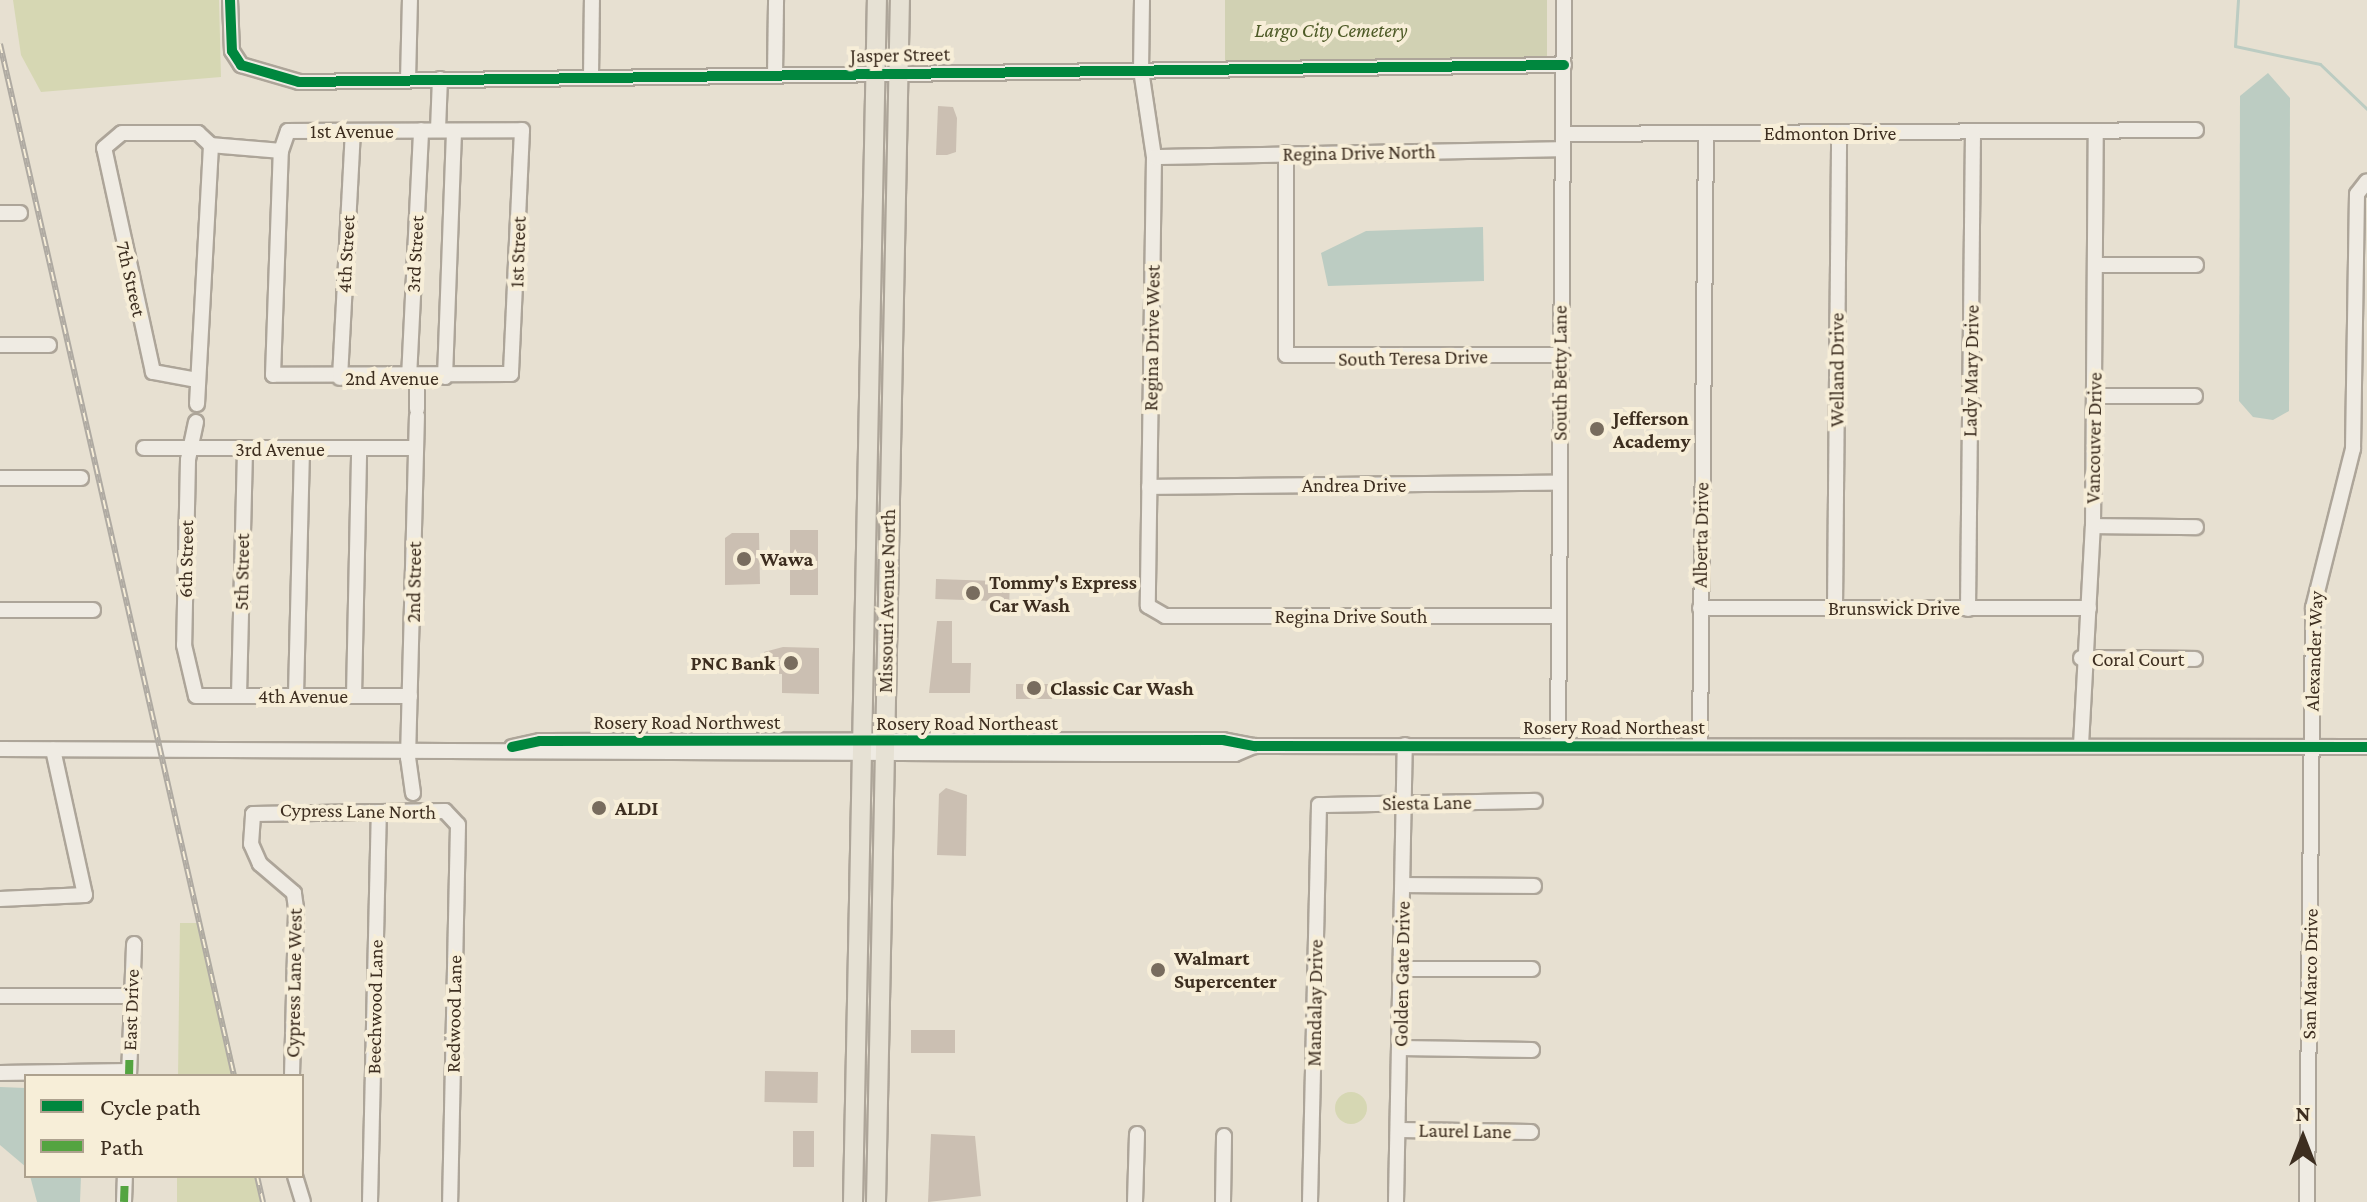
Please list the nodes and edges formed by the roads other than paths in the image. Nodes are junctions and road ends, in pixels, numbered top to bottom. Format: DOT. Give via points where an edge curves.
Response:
graph roads {
  1 [pos="230,0"];
  2 [pos="410,0"];
  3 [pos="592,0"];
  4 [pos="776,0"];
  5 [pos="877,0"];
  6 [pos="900,0"];
  7 [pos="1142,0"];
  8 [pos="1564,0"];
  9 [pos="1564,65"];
  10 [pos="1141,70"];
  11 [pos="875,73"];
  12 [pos="899,73"];
  13 [pos="775,75"];
  14 [pos="591,77"];
  15 [pos="440,79"];
  16 [pos="408,80"];
  17 [pos="421,130"];
  18 [pos="438,130"];
  19 [pos="522,130"];
  20 [pos="2196,130"];
  21 [pos="353,131"];
  22 [pos="454,131"];
  23 [pos="2096,131"];
  24 [pos="1839,132"];
  25 [pos="1706,133"];
  26 [pos="1973,133"];
  27 [pos="1563,134"];
  28 [pos="211,145"];
  29 [pos="1563,149"];
  30 [pos="281,151"];
  31 [pos="1286,153"];
  32 [pos="1154,157"];
  33 [pos="2367,181"];
  34 [pos="0,213"];
  35 [pos="20,213"];
  36 [pos="2096,265"];
  37 [pos="2196,265"];
  38 [pos="871,298"];
  39 [pos="0,345"];
  40 [pos="49,345"];
  41 [pos="1559,355"];
  42 [pos="511,374"];
  43 [pos="445,377"];
  44 [pos="340,378"];
  45 [pos="413,378"];
  46 [pos="197,380"];
  47 [pos="2095,396"];
  48 [pos="2195,396"];
  49 [pos="197,404"];
  50 [pos="869,408"];
  51 [pos="891,420"];
  52 [pos="196,422"];
  53 [pos="144,448"];
  54 [pos="191,448"];
  55 [pos="416,448"];
  56 [pos="245,449"];
  57 [pos="302,449"];
  58 [pos="359,449"];
  59 [pos="0,478"];
  60 [pos="81,478"];
  61 [pos="1560,483"];
  62 [pos="1149,487"];
  63 [pos="2093,526"];
  64 [pos="2196,527"];
  65 [pos="888,544"];
  66 [pos="1148,606"];
  67 [pos="1835,607"];
  68 [pos="1700,608"];
  69 [pos="2089,608"];
  70 [pos="1968,609"];
  71 [pos="0,610"];
  72 [pos="93,610"];
  73 [pos="1558,616"];
  74 [pos="2081,658"];
  75 [pos="2195,659"];
  76 [pos="296,695"];
  77 [pos="196,696"];
  78 [pos="239,696"];
  79 [pos="354,696"];
  80 [pos="410,696"];
  81 [pos="720,740"];
  82 [pos="1405,745"];
  83 [pos="1558,745"];
  84 [pos="1700,745"];
  85 [pos="2081,745"];
  86 [pos="862,746"];
  87 [pos="2312,746"];
  88 [pos="512,747"];
  89 [pos="884,747"];
  90 [pos="2367,747"];
  91 [pos="411,748"];
  92 [pos="0,749"];
  93 [pos="53,749"];
  94 [pos="649,752"];
  95 [pos="1535,801"];
  96 [pos="1405,803"];
  97 [pos="1319,805"];
  98 [pos="413,811"];
  99 [pos="379,812"];
  100 [pos="253,814"];
  101 [pos="458,825"];
  102 [pos="1404,885"];
  103 [pos="1534,886"];
  104 [pos="0,899"];
  105 [pos="134,944"];
  106 [pos="1401,969"];
  107 [pos="1532,969"];
  108 [pos="857,979"];
  109 [pos="0,996"];
  110 [pos="131,996"];
  111 [pos="1400,1048"];
  112 [pos="1532,1050"];
  113 [pos="0,1073"];
  114 [pos="129,1074"];
  115 [pos="292,1074"];
  116 [pos="878,1103"];
  117 [pos="854,1120"];
  118 [pos="1399,1130"];
  119 [pos="1531,1132"];
  120 [pos="1137,1134"];
  121 [pos="1224,1136"];
  122 [pos="877,1145"];
  123 [pos="125,1178"];
  124 [pos="296,1178"];
  125 [pos="302,1201"];
  126 [pos="124,1202"];
  127 [pos="370,1202"];
  128 [pos="450,1202"];
  129 [pos="853,1202"];
  130 [pos="876,1202"];
  131 [pos="1135,1202"];
  132 [pos="1223,1202"];
  133 [pos="1310,1202"];
  134 [pos="1396,1202"];
  135 [pos="2307,1202"];
  1 -- 16 [label="street, Jasper Street" via="232,51 241,65 286,81"];
  2 -- 16 [label="street"];
  3 -- 14 [label="street"];
  4 -- 13 [label="street"];
  5 -- 11 [label="main road, Missouri Avenue North"];
  6 -- 12 [label="main road, Missouri Avenue North"];
  7 -- 10 [label="street, Regina Drive West"];
  8 -- 9 [label="street, South Betty Lane"];
  9 -- 10 [label="street, Jasper Street"];
  9 -- 27 [label="street, South Betty Lane"];
  10 -- 12 [label="street, Jasper Street"];
  10 -- 32 [label="street, Regina Drive West"];
  11 -- 12 [label="street, Jasper Street"];
  11 -- 13 [label="street, Jasper Street"];
  11 -- 38 [label="main road, Missouri Avenue North"];
  12 -- 51 [label="main road, Missouri Avenue North"];
  13 -- 14 [label="street, Jasper Street"];
  14 -- 15 [label="street, Jasper Street"];
  15 -- 16 [label="street, Jasper Street"];
  15 -- 18 [label="street"];
  17 -- 18 [label="street, 1st Avenue"];
  17 -- 21 [label="street, 1st Avenue"];
  17 -- 45 [label="street, 3rd Street"];
  18 -- 22 [label="street, 1st Avenue"];
  19 -- 22 [label="street, 1st Avenue"];
  19 -- 42 [label="street, 1st Street"];
  20 -- 23 [label="street, Edmonton Drive"];
  21 -- 30 [label="street, 1st Avenue" via="288,131"];
  21 -- 44 [label="street, 4th Street"];
  22 -- 43 [label="street"];
  23 -- 26 [label="street, Edmonton Drive"];
  23 -- 36 [label="street, Vancouver Drive"];
  24 -- 25 [label="street, Edmonton Drive"];
  24 -- 26 [label="street, Edmonton Drive"];
  24 -- 67 [label="street, Welland Drive"];
  25 -- 27 [label="street, Edmonton Drive"];
  25 -- 68 [label="street, Alberta Drive"];
  26 -- 70 [label="street, Lady Mary Drive"];
  27 -- 29 [label="street, South Betty Lane"];
  28 -- 30 [label="street"];
  28 -- 46 [label="street"];
  28 -- 46 [label="street, 7th Street" via="198,133 107,139 104,156 153,372"];
  29 -- 31 [label="street, Regina Drive North"];
  29 -- 41 [label="street, South Betty Lane"];
  30 -- 44 [label="street, 2nd Avenue" via="273,375"];
  31 -- 32 [label="street, Regina Drive North"];
  31 -- 41 [label="street, South Teresa Drive" via="1286,355"];
  32 -- 62 [label="street, Regina Drive West"];
  33 -- 87 [label="street, Alexander Way" via="2357,194 2353,449 2313,608"];
  34 -- 35 [label="street"];
  36 -- 37 [label="street"];
  36 -- 47 [label="street, Vancouver Drive"];
  38 -- 50 [label="main road, Missouri Avenue North"];
  38 -- 51 [label="main road" via="881,399"];
  39 -- 40 [label="street"];
  41 -- 61 [label="street, South Betty Lane"];
  42 -- 43 [label="street, 2nd Avenue"];
  43 -- 45 [label="street, 2nd Avenue"];
  44 -- 45 [label="street, 2nd Avenue"];
  45 -- 55 [label="street, 2nd Street"];
  46 -- 49 [label="street"];
  47 -- 48 [label="street"];
  47 -- 63 [label="street, Vancouver Drive"];
  50 -- 65 [label="main road" via="879,429"];
  50 -- 86 [label="main road, Missouri Avenue North"];
  51 -- 65 [label="main road, Missouri Avenue North"];
  52 -- 54 [label="street, 6th Street"];
  53 -- 54 [label="street, 3rd Avenue"];
  54 -- 56 [label="street, 3rd Avenue"];
  54 -- 77 [label="street, 6th Street" via="184,645"];
  55 -- 58 [label="street, 3rd Avenue"];
  55 -- 80 [label="street, 2nd Street"];
  56 -- 57 [label="street, 3rd Avenue"];
  56 -- 78 [label="street, 5th Street"];
  57 -- 58 [label="street, 3rd Avenue"];
  57 -- 76 [label="street"];
  58 -- 79 [label="street"];
  59 -- 60 [label="street"];
  61 -- 62 [label="street, Andrea Drive"];
  61 -- 73 [label="street, South Betty Lane"];
  62 -- 66 [label="street, Regina Drive West"];
  63 -- 64 [label="street"];
  63 -- 69 [label="street, Vancouver Drive"];
  65 -- 89 [label="main road, Missouri Avenue North"];
  66 -- 73 [label="street, Regina Drive South" via="1189,617"];
  67 -- 68 [label="street, Brunswick Drive"];
  67 -- 70 [label="street, Brunswick Drive"];
  68 -- 84 [label="street, Alberta Drive"];
  69 -- 70 [label="street, Brunswick Drive"];
  69 -- 74 [label="street, Vancouver Drive"];
  71 -- 72 [label="street"];
  73 -- 83 [label="street, South Betty Lane"];
  74 -- 75 [label="street, Coral Court"];
  74 -- 85 [label="street, Vancouver Drive"];
  76 -- 78 [label="street, 4th Avenue"];
  76 -- 79 [label="street, 4th Avenue"];
  77 -- 78 [label="street, 4th Avenue"];
  79 -- 80 [label="street, 4th Avenue"];
  80 -- 91 [label="street, 2nd Street"];
  81 -- 86 [label="street, Rosery Road Northwest"];
  81 -- 88 [label="street, Rosery Road Northwest"];
  81 -- 94 [label="street"];
  82 -- 83 [label="street, Rosery Road Northeast"];
  82 -- 89 [label="street, Rosery Road Northeast" via="1255,746 1223,740"];
  82 -- 96 [label="street, Golden Gate Drive"];
  83 -- 84 [label="street, Rosery Road Northeast"];
  84 -- 85 [label="street, Rosery Road Northeast"];
  85 -- 87 [label="street, Rosery Road Northeast"];
  86 -- 89 [label="street, Rosery Road Northeast"];
  86 -- 94 [label="street, Rosery Road Northwest"];
  86 -- 108 [label="main road, Missouri Avenue North"];
  87 -- 90 [label="street, Rosery Road Northeast"];
  87 -- 135 [label="street, San Marco Drive"];
  88 -- 91 [label="street, Rosery Road Northwest"];
  88 -- 94 [label="street, Rosery Road Northwest"];
  89 -- 116 [label="main road, Missouri Avenue North"];
  91 -- 93 [label="street, Rosery Road Northwest"];
  91 -- 98 [label="street, 2nd Street"];
  92 -- 93 [label="street, Rosery Road Northwest"];
  93 -- 104 [label="street" via="85,895"];
  95 -- 96 [label="street, Siesta Lane"];
  96 -- 97 [label="street, Siesta Lane"];
  96 -- 102 [label="street, Golden Gate Drive"];
  97 -- 133 [label="street, Mandalay Drive"];
  98 -- 99 [label="street, Cypress Lane North"];
  98 -- 101 [label="street, Cypress Lane North" via="445,811"];
  99 -- 100 [label="street, Cypress Lane North"];
  99 -- 127 [label="street, Beechwood Lane"];
  100 -- 115 [label="street, Cypress Lane West" via="251,844 260,864 294,893"];
  101 -- 128 [label="street, Redwood Lane"];
  102 -- 103 [label="street"];
  102 -- 106 [label="street, Golden Gate Drive"];
  105 -- 110 [label="street, East Drive"];
  106 -- 107 [label="street"];
  106 -- 111 [label="street, Golden Gate Drive"];
  108 -- 116 [label="main road" via="867,991 866,1092"];
  108 -- 117 [label="main road, Missouri Avenue North"];
  109 -- 110 [label="street"];
  110 -- 114 [label="street, East Drive"];
  111 -- 112 [label="street"];
  111 -- 118 [label="street, Golden Gate Drive"];
  113 -- 114 [label="street"];
  116 -- 122 [label="main road, Missouri Avenue North"];
  117 -- 122 [label="main road"];
  117 -- 129 [label="main road, Missouri Avenue North"];
  118 -- 119 [label="street, Laurel Lane"];
  118 -- 134 [label="street, Golden Gate Drive"];
  120 -- 131 [label="street"];
  121 -- 132 [label="street"];
  122 -- 130 [label="main road, Missouri Avenue North"];
  123 -- 126 [label="street"];
  124 -- 125 [label="street"];
}
